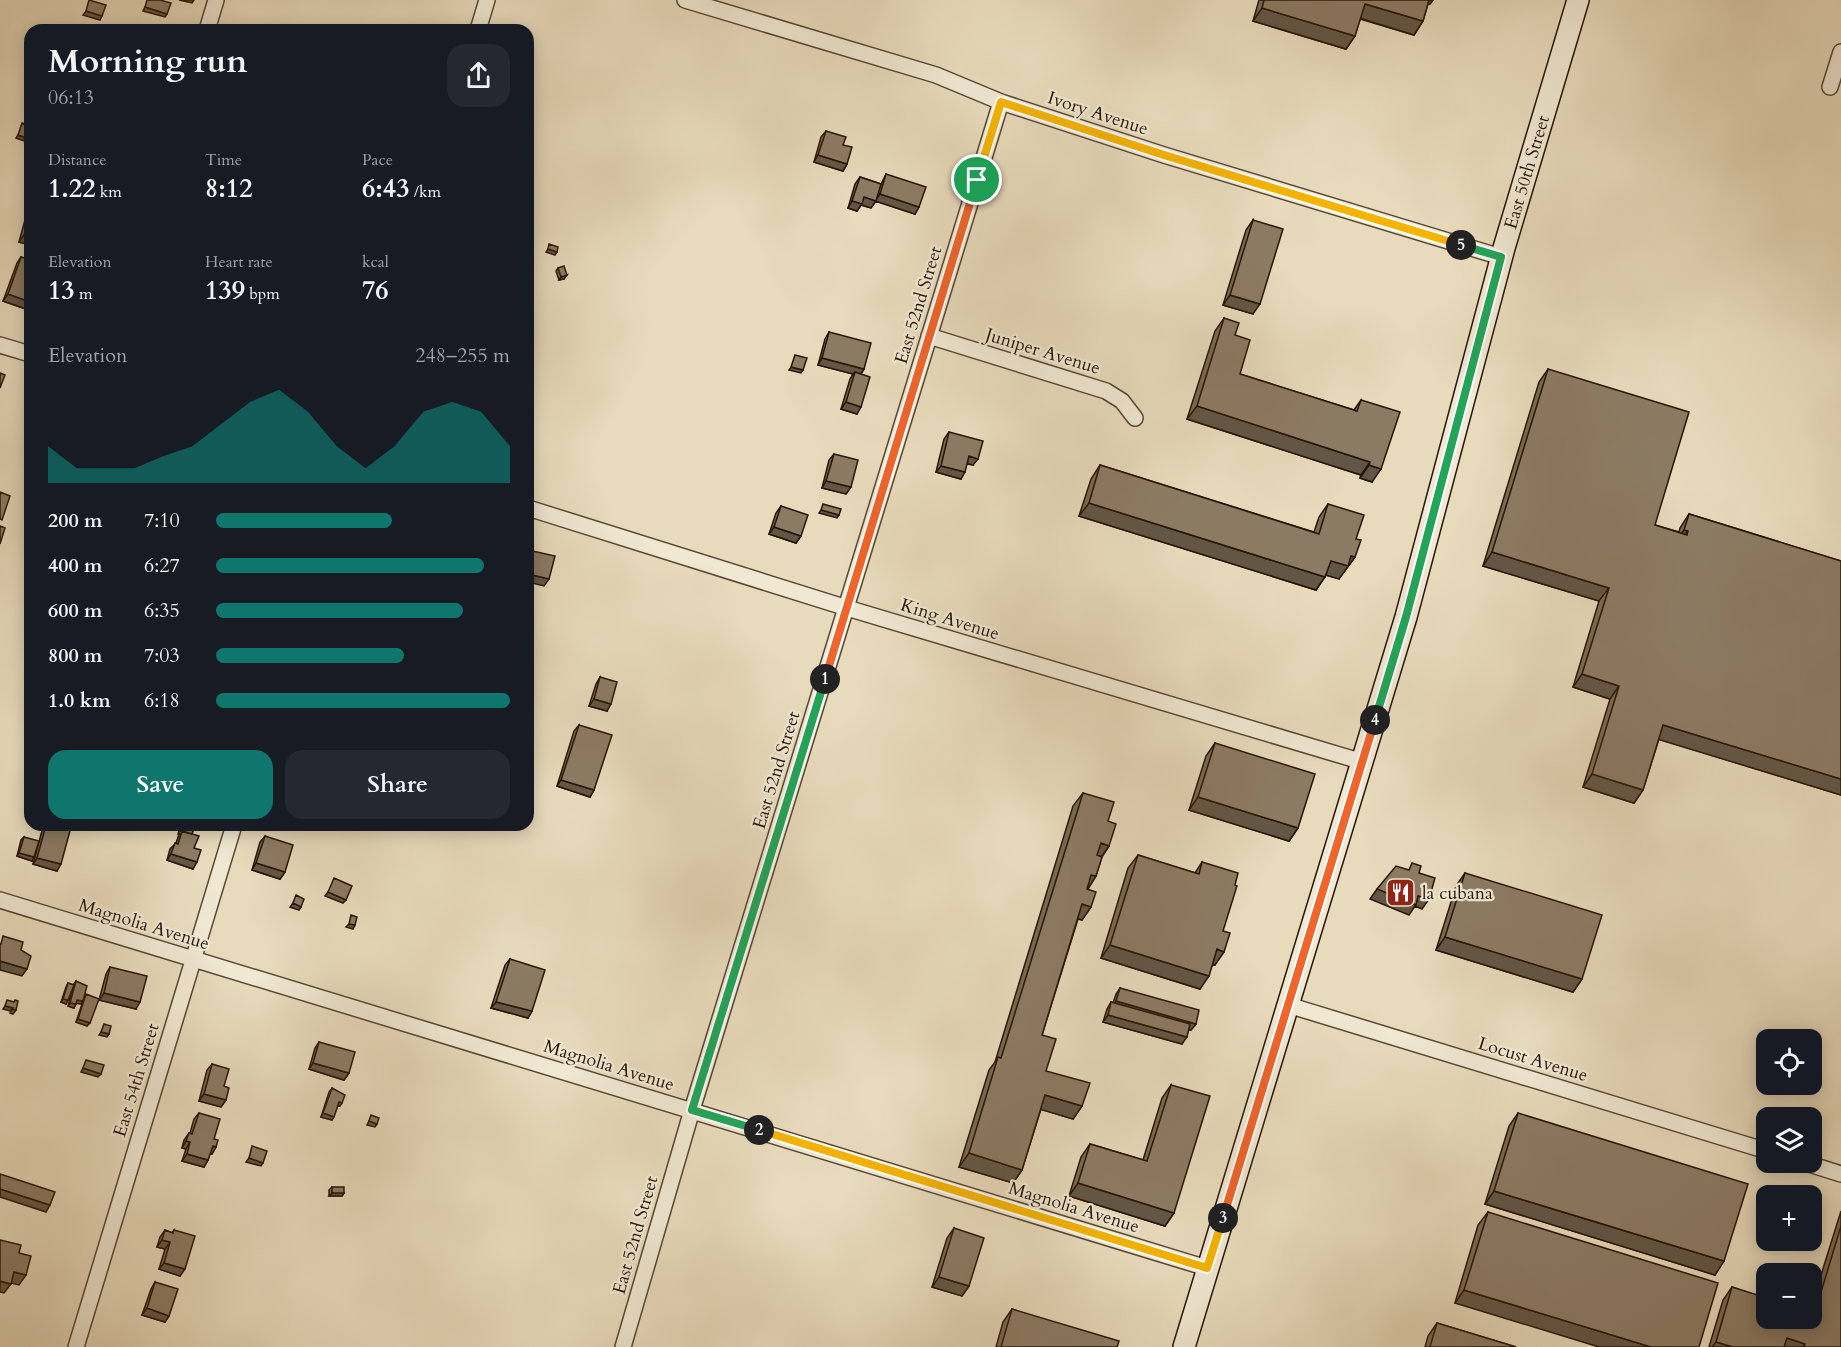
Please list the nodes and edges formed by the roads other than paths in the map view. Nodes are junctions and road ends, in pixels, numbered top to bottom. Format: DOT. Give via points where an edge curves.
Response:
graph roads {
  1 [pos="216,0"];
  2 [pos="487,0"];
  3 [pos="685,0"];
  4 [pos="1578,0"];
  5 [pos="209,24"];
  6 [pos="479,24"];
  7 [pos="1841,52"];
  8 [pos="1830,87"];
  9 [pos="1001,102"];
  10 [pos="1501,257"];
  11 [pos="929,336"];
  12 [pos="0,345"];
  13 [pos="24,352"];
  14 [pos="1135,418"];
  15 [pos="534,510"];
  16 [pos="847,608"];
  17 [pos="1363,762"];
  18 [pos="232,831"];
  19 [pos="0,900"];
  20 [pos="193,959"];
  21 [pos="1288,1005"];
  22 [pos="692,1110"];
  23 [pos="1756,1149"];
  24 [pos="1822,1168"];
  25 [pos="1841,1174"];
  26 [pos="1207,1268"];
  27 [pos="76,1347"];
  28 [pos="623,1347"];
  29 [pos="1184,1347"];
  1 -- 5 [label="street"];
  2 -- 6 [label="street"];
  3 -- 9 [label="street, Ivory Avenue" via="936,75"];
  4 -- 10 [label="main road, East 50th Street"];
  7 -- 8 [label="street"];
  9 -- 10 [label="street, Ivory Avenue"];
  9 -- 11 [label="street, East 52nd Street"];
  10 -- 17 [label="main road, East 50th Street" via="1409,606"];
  11 -- 14 [label="street, Juniper Avenue" via="1106,391 1122,401"];
  11 -- 16 [label="street, East 52nd Street"];
  12 -- 13 [label="street"];
  15 -- 16 [label="street, King Avenue"];
  16 -- 17 [label="street, King Avenue"];
  16 -- 22 [label="street, East 52nd Street"];
  17 -- 21 [label="main road, East 50th Street"];
  18 -- 20 [label="street, East 54th Street"];
  19 -- 20 [label="street, Magnolia Avenue"];
  20 -- 22 [label="street, Magnolia Avenue"];
  20 -- 27 [label="street, East 54th Street"];
  21 -- 23 [label="street, Locust Avenue"];
  21 -- 26 [label="main road, East 50th Street"];
  22 -- 26 [label="street, Magnolia Avenue"];
  22 -- 28 [label="street, East 52nd Street"];
  24 -- 25 [label="street"];
  26 -- 29 [label="main road, East 50th Street"];
}
